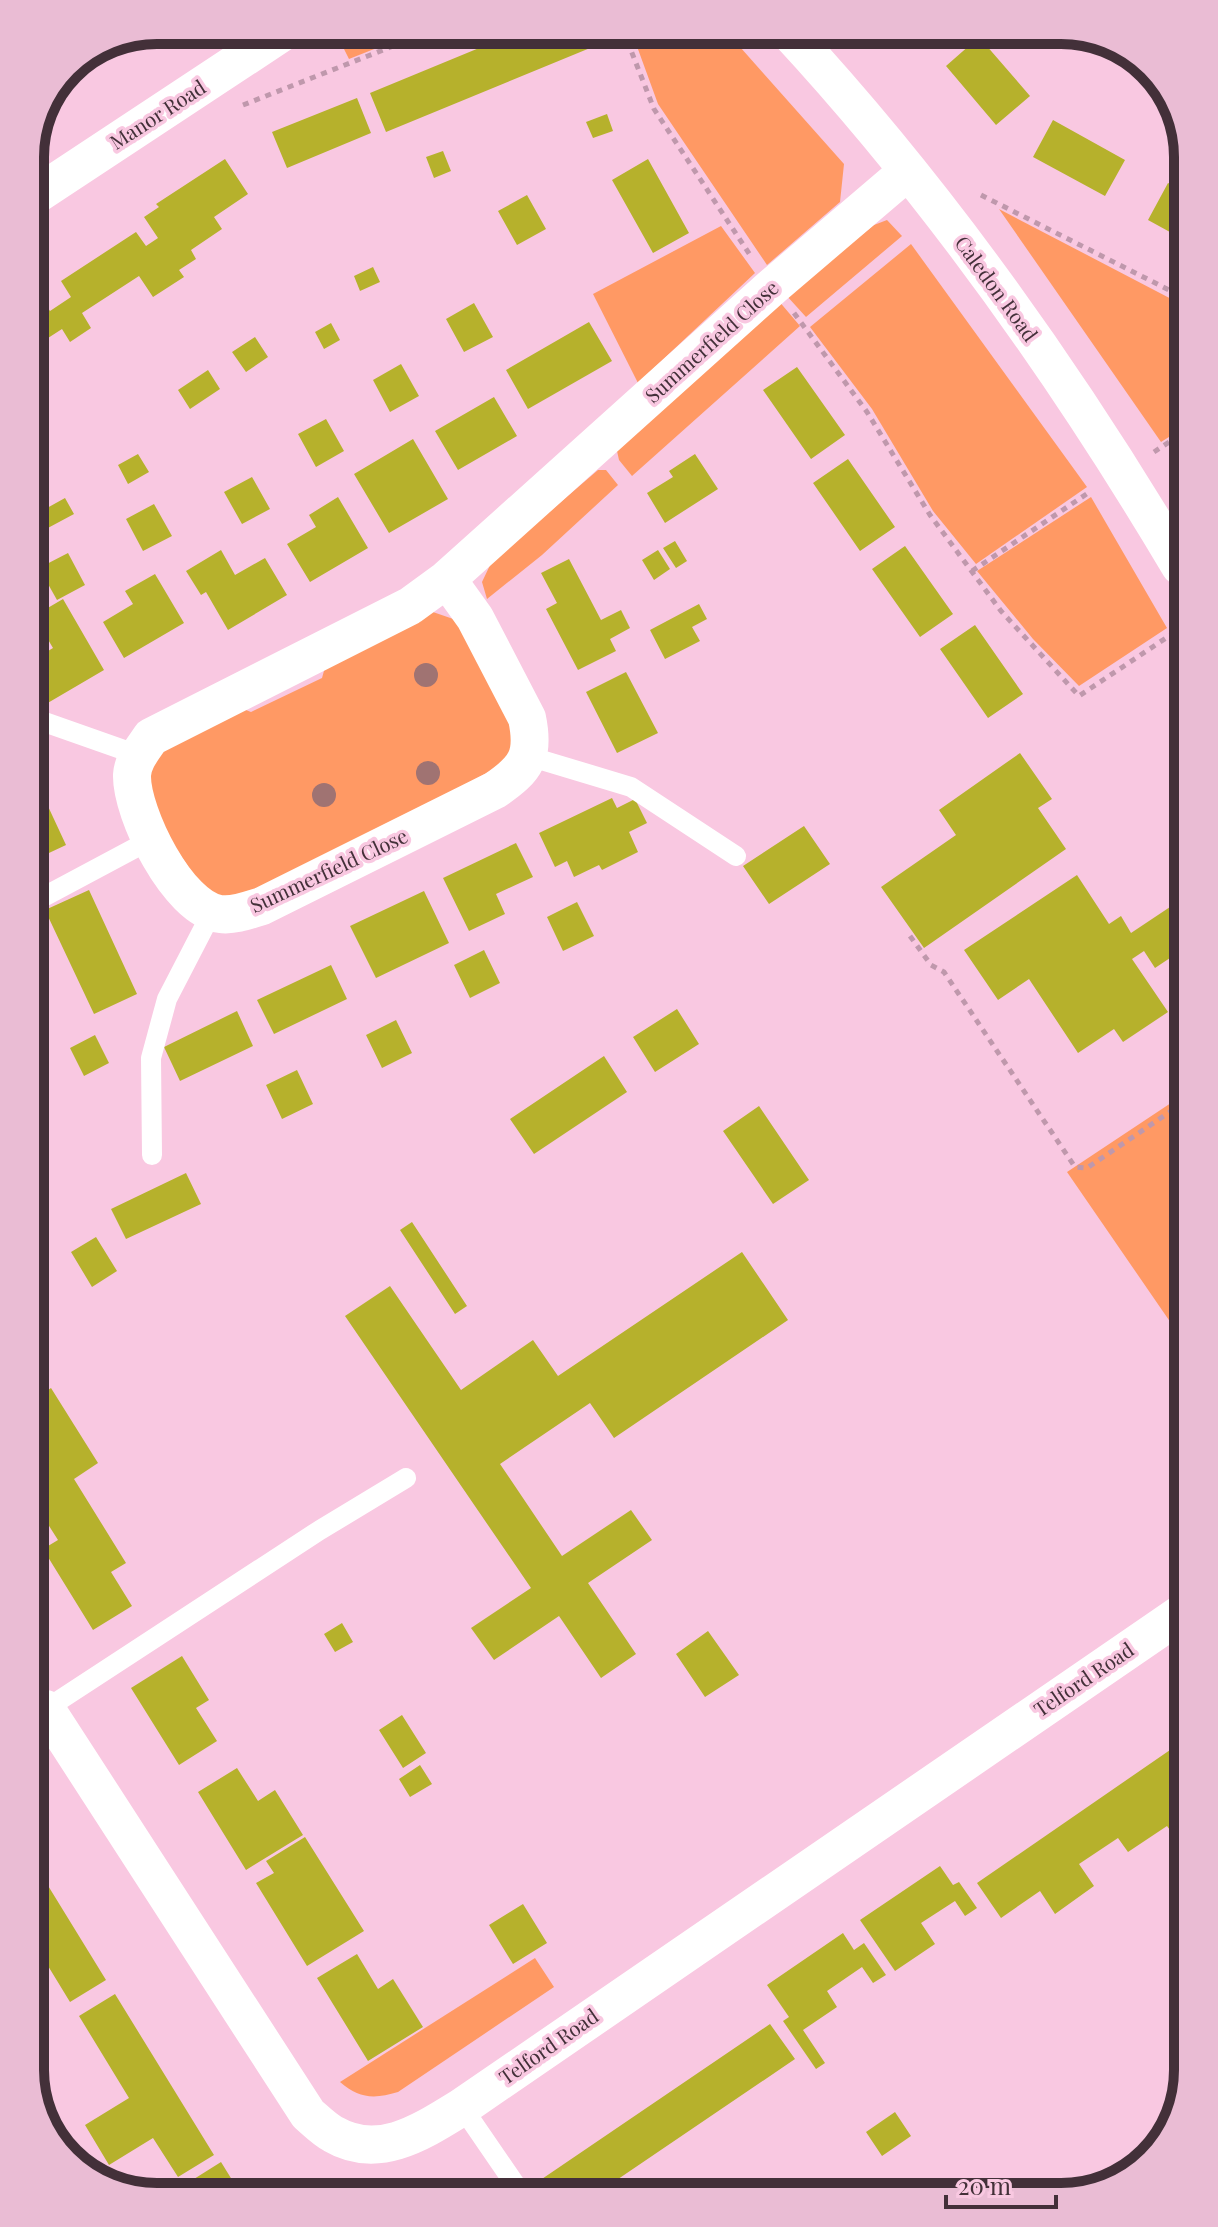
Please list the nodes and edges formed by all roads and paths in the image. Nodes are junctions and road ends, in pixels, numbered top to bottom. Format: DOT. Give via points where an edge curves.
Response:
graph roads {
  1 [pos="265,44"];
  2 [pos="399,44"];
  3 [pos="628,44"];
  4 [pos="799,44"];
  5 [pos="192,93"];
  6 [pos="908,171"];
  7 [pos="44,190"];
  8 [pos="981,195"];
  9 [pos="772,287"];
  10 [pos="1174,292"];
  11 [pos="1174,439"];
  12 [pos="1123,471"];
  13 [pos="1174,556"];
  14 [pos="972,571"];
  15 [pos="447,579"];
  16 [pos="1174,633"];
  17 [pos="44,722"];
  18 [pos="138,755"];
  19 [pos="528,756"];
  20 [pos="152,839"];
  21 [pos="736,856"];
  22 [pos="44,897"];
  23 [pos="212,912"];
  24 [pos="910,936"];
  25 [pos="1174,1109"];
  26 [pos="152,1155"];
  27 [pos="406,1478"];
  28 [pos="1174,1619"];
  29 [pos="44,1704"];
  30 [pos="44,1711"];
  31 [pos="462,2107"];
  32 [pos="514,2183"];
  1 -- 5 [label="street, Manor Road"];
  2 -- 5 [label="path" via="244,106"];
  3 -- 9 [label="path" via="654,109"];
  4 -- 6 [label="street, Caledon Road"];
  5 -- 7 [label="street, Manor Road"];
  6 -- 9 [label="street, Summerfield Close"];
  6 -- 12 [label="street, Caledon Road" via="977,258"];
  8 -- 10 [label="path"];
  9 -- 14 [label="path" via="867,412 930,515"];
  9 -- 15 [label="street, Summerfield Close"];
  11 -- 12 [label="path"];
  12 -- 13 [label="street, Caledon Road"];
  12 -- 14 [label="path"];
  14 -- 16 [label="path" via="1079,696"];
  15 -- 18 [label="street, Summerfield Close" via="410,606 151,737"];
  15 -- 19 [label="street" via="475,618 527,718"];
  17 -- 18 [label="lane"];
  18 -- 20 [label="street" via="133,790"];
  19 -- 21 [label="lane" via="631,787"];
  19 -- 23 [label="street, Summerfield Close" via="524,766 495,790 274,900 236,914"];
  20 -- 22 [label="lane"];
  20 -- 23 [label="street" via="175,883"];
  23 -- 26 [label="lane" via="167,999 151,1058"];
  24 -- 25 [label="path" via="931,965 944,972 1075,1167 1087,1168"];
  27 -- 29 [label="lane"];
  28 -- 31 [label="street, Telford Road"];
  30 -- 31 [label="street, Telford Road" via="308,2114 334,2135 361,2144 386,2144 418,2135"];
  31 -- 32 [label="lane"];
}
